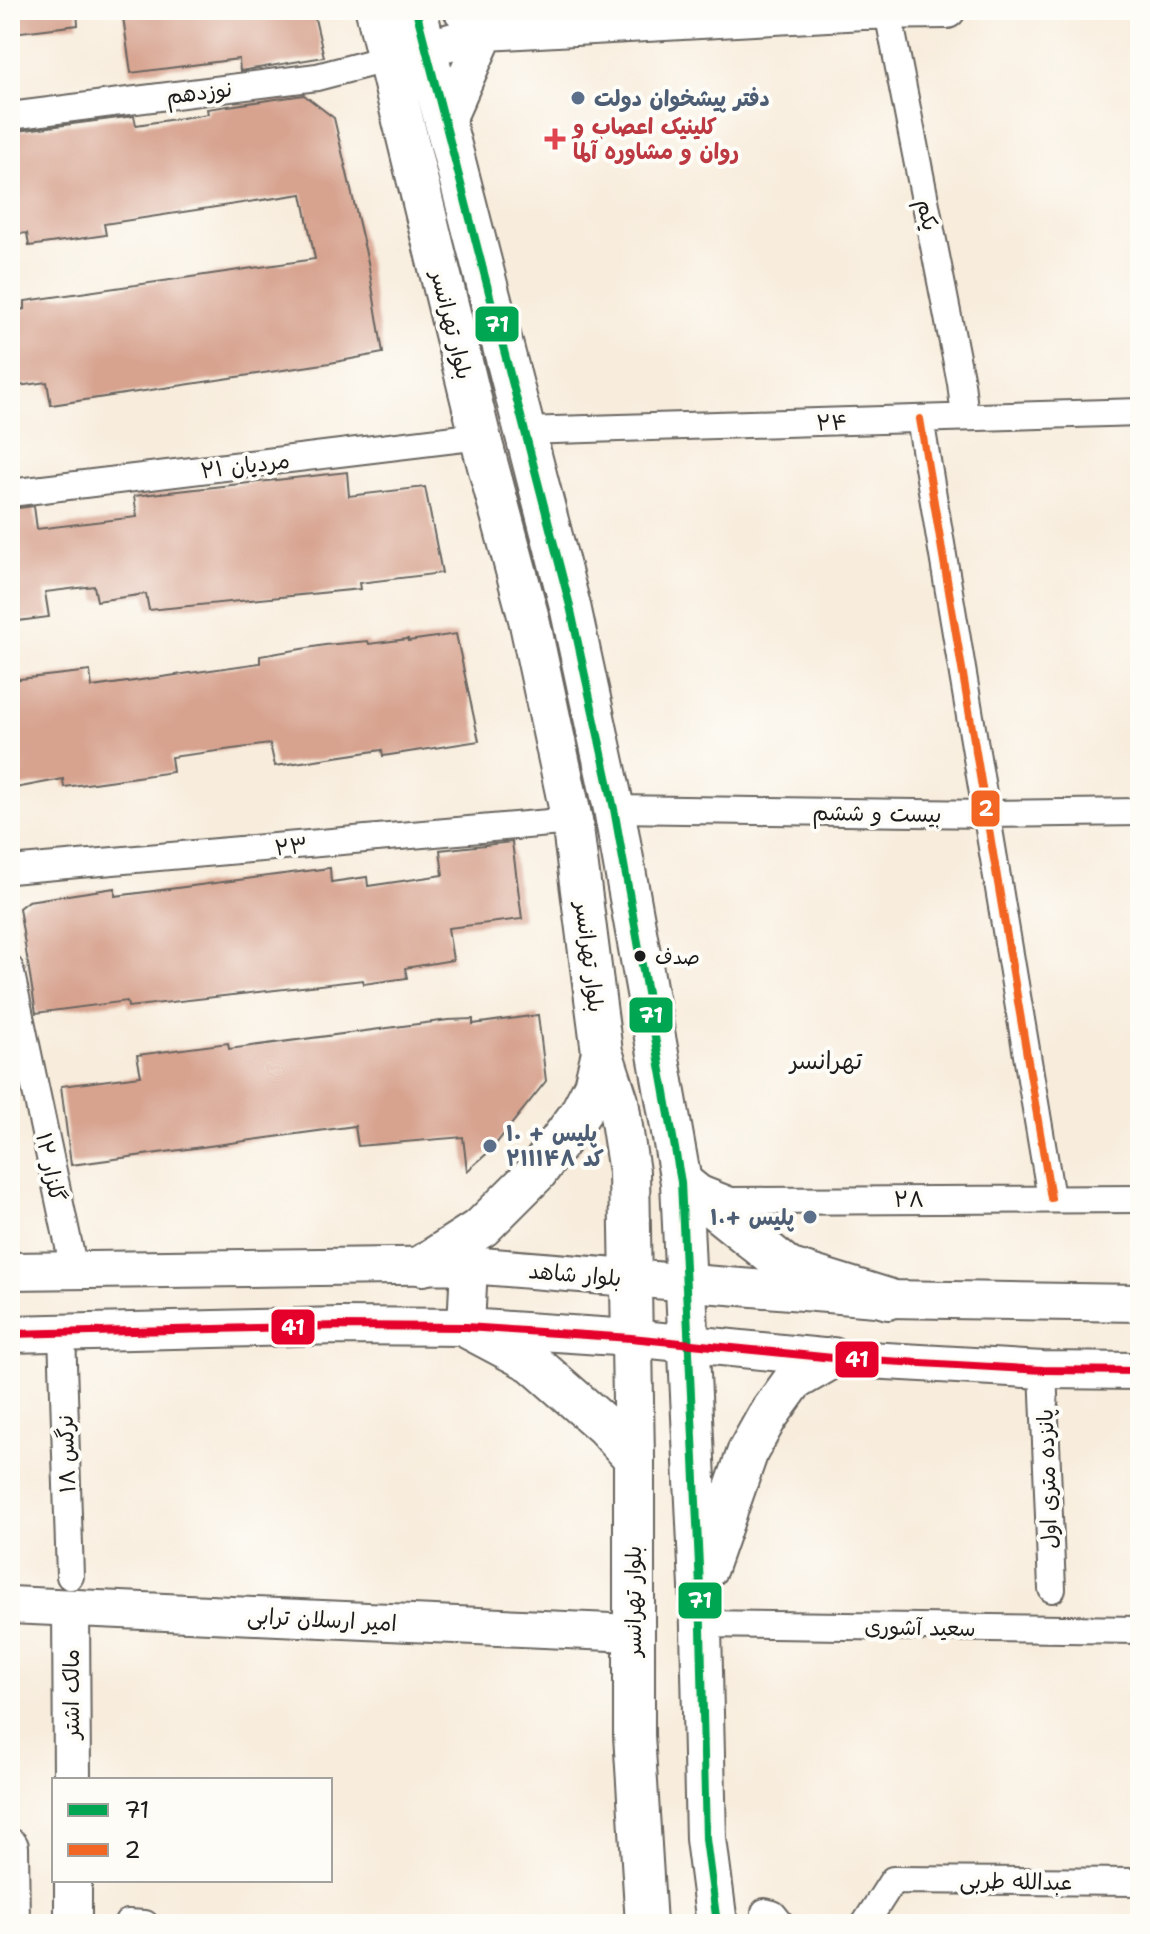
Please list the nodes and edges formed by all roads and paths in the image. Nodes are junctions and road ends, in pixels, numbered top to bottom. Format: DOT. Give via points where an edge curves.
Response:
graph roads {
  1 [pos="376,10"];
  2 [pos="414,10"];
  3 [pos="947,10"];
  4 [pos="871,11"];
  5 [pos="474,21"];
  6 [pos="425,49"];
  7 [pos="386,59"];
  8 [pos="396,101"];
  9 [pos="440,107"];
  10 [pos="10,116"];
  11 [pos="1140,412"];
  12 [pos="965,417"];
  13 [pos="920,419"];
  14 [pos="523,431"];
  15 [pos="480,436"];
  16 [pos="10,493"];
  17 [pos="614,809"];
  18 [pos="1140,812"];
  19 [pos="987,814"];
  20 [pos="572,821"];
  21 [pos="10,870"];
  22 [pos="10,969"];
  23 [pos="602,1052"];
  24 [pos="681,1182"];
  25 [pos="1051,1198"];
  26 [pos="1140,1199"];
  27 [pos="423,1265"];
  28 [pos="469,1265"];
  29 [pos="74,1270"];
  30 [pos="10,1271"];
  31 [pos="631,1278"];
  32 [pos="688,1285"];
  33 [pos="888,1299"];
  34 [pos="1140,1303"];
  35 [pos="466,1327"];
  36 [pos="62,1333"];
  37 [pos="10,1334"];
  38 [pos="631,1338"];
  39 [pos="690,1344"];
  40 [pos="833,1358"];
  41 [pos="1043,1370"];
  42 [pos="1140,1371"];
  43 [pos="634,1458"];
  44 [pos="1052,1589"];
  45 [pos="70,1592"];
  46 [pos="10,1605"];
  47 [pos="700,1606"];
  48 [pos="1140,1630"];
  49 [pos="633,1633"];
  50 [pos="72,1778"];
  51 [pos="10,1847"];
  52 [pos="73,1882"];
  53 [pos="1140,1882"];
  54 [pos="128,1923"];
  55 [pos="11,1924"];
  56 [pos="73,1924"];
  57 [pos="145,1924"];
  58 [pos="646,1924"];
  59 [pos="717,1924"];
  60 [pos="865,1924"];
  1 -- 2 [label="main road" via="385,26 395,31 409,28"];
  1 -- 7 [label="main road, بلوار تهرانسر"];
  2 -- 6 [label="main road, بلوار تهرانسر"];
  3 -- 4 [label="main road"];
  4 -- 5 [label="main road"];
  4 -- 12 [label="street, یکم"];
  5 -- 6 [label="main road"];
  5 -- 9 [label="main road"];
  6 -- 7 [label="street, نوزدهم"];
  6 -- 9 [label="main road, بلوار تهرانسر"];
  7 -- 8 [label="main road, بلوار تهرانسر"];
  7 -- 10 [label="street, نوزدهم" via="317,77"];
  8 -- 9 [label="main road" via="407,78 421,76"];
  8 -- 15 [label="main road, بلوار تهرانسر"];
  9 -- 14 [label="main road, بلوار تهرانسر"];
  11 -- 12 [label="street, ۲۴"];
  12 -- 13 [label="street, ۲۴"];
  13 -- 14 [label="street, ۲۴"];
  13 -- 19 [label="street"];
  14 -- 17 [label="main road, بلوار تهرانسر" via="570,606"];
  15 -- 16 [label="street, ۲۱ مردیان"];
  15 -- 20 [label="main road, بلوار تهرانسر" via="529,619"];
  17 -- 19 [label="street, بیست و ششم"];
  17 -- 24 [label="main road, بلوار تهرانسر"];
  18 -- 19 [label="street, بیست و ششم"];
  19 -- 25 [label="street"];
  20 -- 21 [label="street, ۲۳"];
  20 -- 23 [label="main road, بلوار تهرانسر"];
  22 -- 29 [label="street, گلزار ۱۲"];
  23 -- 27 [label="main road" via="594,1086 579,1115 537,1172 482,1227"];
  23 -- 31 [label="main road, بلوار تهرانسر" via="618,1101 629,1172"];
  24 -- 25 [label="street, ۲۸" via="731,1201"];
  24 -- 32 [label="main road, بلوار تهرانسر"];
  24 -- 33 [label="main road" via="788,1268"];
  25 -- 26 [label="street, ۲۸"];
  27 -- 28 [label="main road, بلوار شاهد"];
  27 -- 29 [label="main road, بلوار شاهد"];
  28 -- 31 [label="main road, بلوار شاهد"];
  28 -- 35 [label="main road"];
  29 -- 30 [label="main road, بلوار شاهد"];
  31 -- 32 [label="main road, بلوار شاهد"];
  31 -- 38 [label="main road, بلوار تهرانسر"];
  32 -- 33 [label="main road, بلوار شاهد"];
  32 -- 39 [label="main road, بلوار تهرانسر"];
  33 -- 34 [label="main road, بلوار شاهد"];
  35 -- 36 [label="main road"];
  35 -- 38 [label="main road"];
  35 -- 43 [label="main road" via="532,1362"];
  36 -- 37 [label="main road"];
  36 -- 45 [label="street, نرگس ۱۸"];
  38 -- 39 [label="main road"];
  38 -- 43 [label="main road, بلوار تهرانسر"];
  39 -- 40 [label="main road"];
  39 -- 47 [label="main road, بلوار تهرانسر"];
  40 -- 41 [label="main road"];
  40 -- 47 [label="main road" via="793,1381 748,1451"];
  41 -- 42 [label="main road"];
  41 -- 44 [label="street, پانزده متری اول"];
  43 -- 49 [label="main road, بلوار تهرانسر"];
  45 -- 46 [label="main road, امیر ارسلان ترابی"];
  45 -- 49 [label="main road, امیر ارسلان ترابی"];
  45 -- 50 [label="main road, مالک اشتر"];
  47 -- 48 [label="street, سعید آشوری"];
  47 -- 59 [label="main road, بلوار تهرانسر" via="706,1839"];
  49 -- 58 [label="main road, بلوار تهرانسر"];
  51 -- 55 [label="main road"];
  52 -- 56 [label="main road"];
  53 -- 60 [label="street, عبدالله طربی" via="893,1880"];
  54 -- 57 [label="street"];
}
